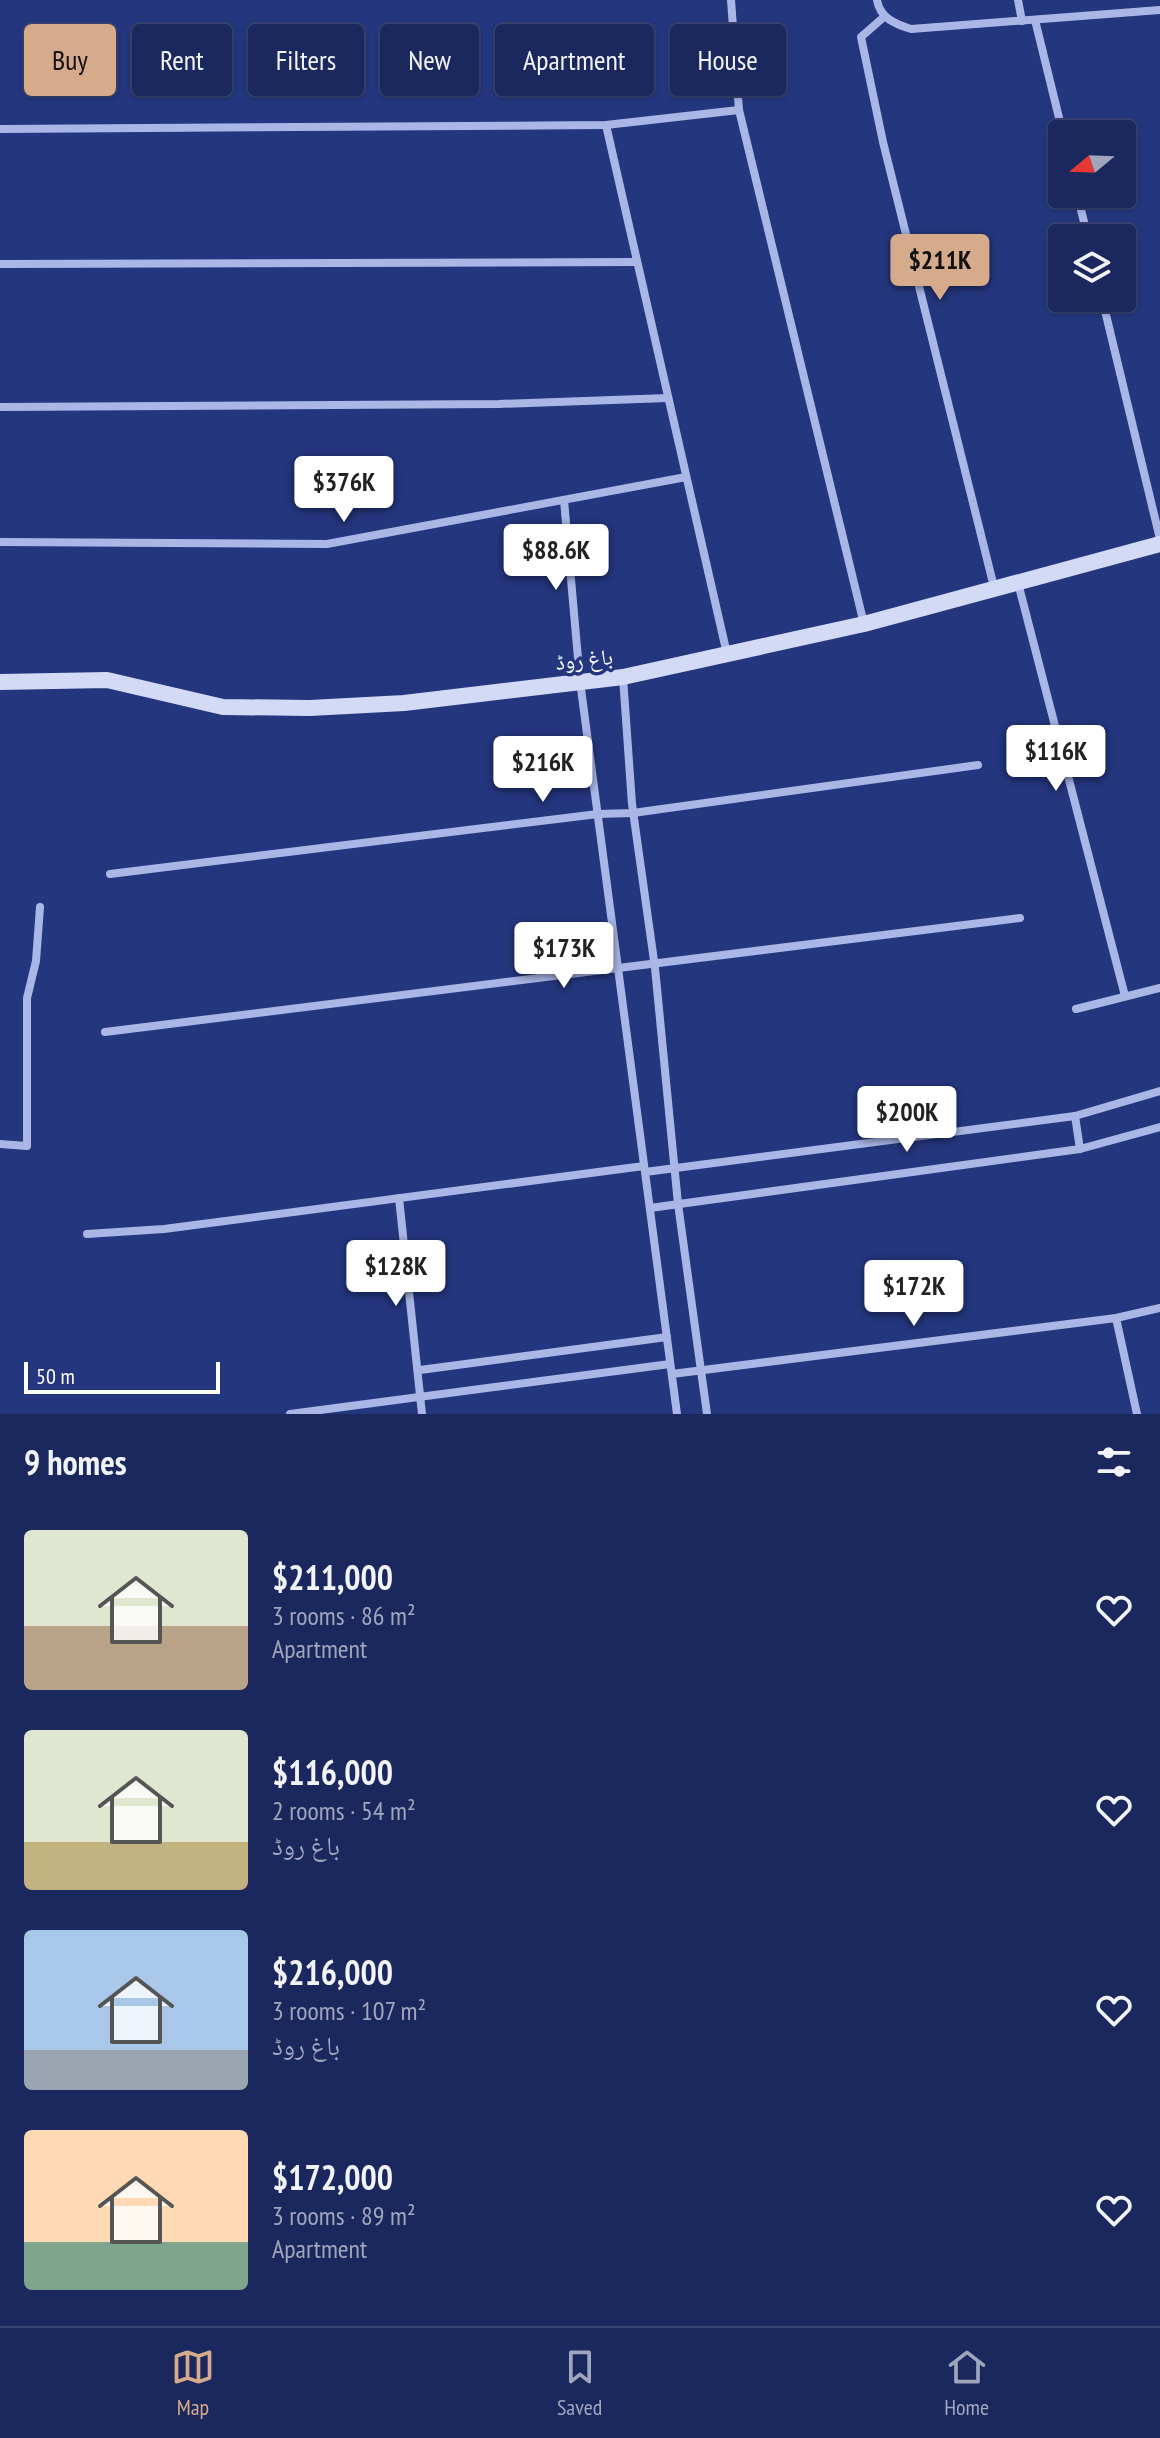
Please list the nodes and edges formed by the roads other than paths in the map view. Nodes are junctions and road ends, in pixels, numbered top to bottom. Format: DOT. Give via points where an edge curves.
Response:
graph roads {
  1 [pos="731,0"];
  2 [pos="877,0"];
  3 [pos="1018,0"];
  4 [pos="1160,10"];
  5 [pos="885,16"];
  6 [pos="1035,20"];
  7 [pos="1022,21"];
  8 [pos="739,110"];
  9 [pos="1060,120"];
  10 [pos="606,125"];
  11 [pos="0,129"];
  12 [pos="637,262"];
  13 [pos="0,264"];
  14 [pos="1105,312"];
  15 [pos="668,398"];
  16 [pos="0,407"];
  17 [pos="686,477"];
  18 [pos="564,500"];
  19 [pos="1160,541"];
  20 [pos="0,542"];
  21 [pos="1018,582"];
  22 [pos="994,587"];
  23 [pos="864,624"];
  24 [pos="727,655"];
  25 [pos="623,677"];
  26 [pos="580,681"];
  27 [pos="0,682"];
  28 [pos="978,765"];
  29 [pos="633,813"];
  30 [pos="598,814"];
  31 [pos="110,874"];
  32 [pos="40,907"];
  33 [pos="1020,918"];
  34 [pos="654,963"];
  35 [pos="618,967"];
  36 [pos="1160,988"];
  37 [pos="1125,996"];
  38 [pos="1076,1009"];
  39 [pos="105,1032"];
  40 [pos="1160,1091"];
  41 [pos="1075,1116"];
  42 [pos="1160,1127"];
  43 [pos="0,1144"];
  44 [pos="1080,1149"];
  45 [pos="675,1168"];
  46 [pos="645,1169"];
  47 [pos="399,1198"];
  48 [pos="678,1204"];
  49 [pos="650,1208"];
  50 [pos="87,1234"];
  51 [pos="1160,1308"];
  52 [pos="1116,1318"];
  53 [pos="667,1337"];
  54 [pos="671,1369"];
  55 [pos="420,1370"];
  56 [pos="701,1370"];
  57 [pos="420,1398"];
  58 [pos="290,1414"];
  59 [pos="422,1414"];
  60 [pos="677,1414"];
  61 [pos="707,1414"];
  62 [pos="1137,1414"];
  1 -- 8 [label="street"];
  2 -- 5 [label="street"];
  3 -- 7 [label="street"];
  4 -- 6 [label="street"];
  5 -- 7 [label="street" via="892,24 911,29"];
  5 -- 22 [label="street" via="861,37"];
  6 -- 7 [label="street"];
  6 -- 9 [label="street"];
  8 -- 10 [label="street"];
  8 -- 23 [label="street"];
  10 -- 11 [label="street"];
  10 -- 12 [label="street"];
  12 -- 13 [label="street"];
  12 -- 15 [label="street"];
  14 -- 19 [label="street"];
  15 -- 16 [label="street"];
  15 -- 17 [label="street"];
  17 -- 18 [label="street"];
  17 -- 24 [label="street"];
  18 -- 20 [label="street" via="327,544"];
  18 -- 26 [label="street"];
  19 -- 21 [label="street, باغ روڈ"];
  21 -- 22 [label="street, باغ روڈ"];
  21 -- 37 [label="street"];
  22 -- 23 [label="street, باغ روڈ"];
  23 -- 24 [label="street, باغ روڈ"];
  24 -- 25 [label="street, باغ روڈ"];
  25 -- 26 [label="street, باغ روڈ"];
  25 -- 29 [label="street"];
  26 -- 27 [label="street, باغ روڈ" via="404,703 310,708 223,707 107,680"];
  26 -- 30 [label="street"];
  28 -- 29 [label="street"];
  29 -- 30 [label="street"];
  29 -- 34 [label="street"];
  30 -- 31 [label="street"];
  30 -- 35 [label="street"];
  32 -- 43 [label="street" via="27,998 27,1146"];
  33 -- 34 [label="street"];
  34 -- 35 [label="street"];
  34 -- 45 [label="street"];
  35 -- 39 [label="street"];
  35 -- 46 [label="street"];
  36 -- 37 [label="street"];
  37 -- 38 [label="street"];
  40 -- 41 [label="street"];
  41 -- 44 [label="street"];
  41 -- 45 [label="street"];
  42 -- 44 [label="street"];
  44 -- 48 [label="street"];
  45 -- 46 [label="street"];
  45 -- 48 [label="street"];
  46 -- 47 [label="street"];
  46 -- 49 [label="street"];
  47 -- 50 [label="street"];
  47 -- 55 [label="street"];
  48 -- 49 [label="street"];
  48 -- 56 [label="street"];
  49 -- 53 [label="street"];
  51 -- 52 [label="street"];
  52 -- 56 [label="street"];
  52 -- 62 [label="street"];
  53 -- 54 [label="street"];
  53 -- 55 [label="street"];
  54 -- 56 [label="street"];
  54 -- 57 [label="street"];
  54 -- 60 [label="street"];
  55 -- 57 [label="street"];
  56 -- 61 [label="street"];
  57 -- 58 [label="street"];
  57 -- 59 [label="street"];
}
